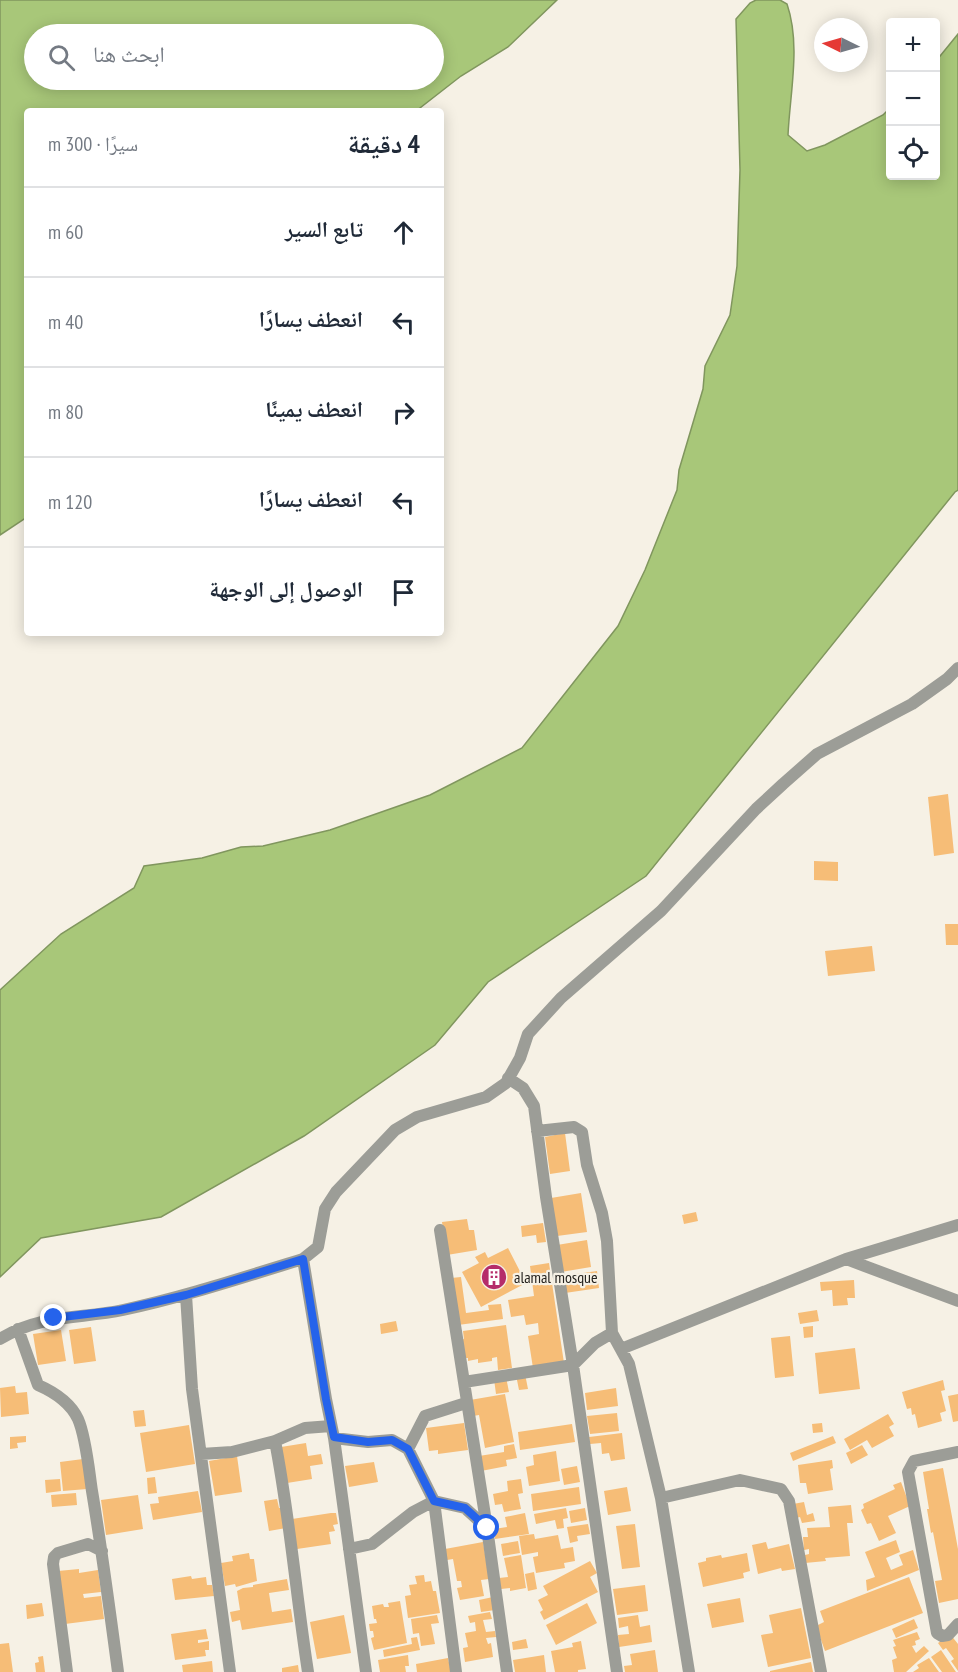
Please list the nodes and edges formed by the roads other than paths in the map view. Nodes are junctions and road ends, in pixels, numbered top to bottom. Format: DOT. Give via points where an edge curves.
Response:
graph roads {
  1 [pos="958,668"];
  2 [pos="508,1078"];
  3 [pos="537,1131"];
  4 [pos="958,1225"];
  5 [pos="440,1230"];
  6 [pos="303,1259"];
  7 [pos="846,1259"];
  8 [pos="186,1295"];
  9 [pos="958,1301"];
  10 [pos="18,1329"];
  11 [pos="612,1333"];
  12 [pos="0,1339"];
  13 [pos="621,1349"];
  14 [pos="573,1365"];
  15 [pos="464,1382"];
  16 [pos="466,1403"];
  17 [pos="333,1432"];
  18 [pos="275,1441"];
  19 [pos="408,1449"];
  20 [pos="958,1452"];
  21 [pos="201,1454"];
  22 [pos="661,1497"];
  23 [pos="434,1501"];
  24 [pos="487,1528"];
  25 [pos="350,1549"];
  26 [pos="102,1551"];
  27 [pos="958,1624"];
  28 [pos="67,1672"];
  29 [pos="118,1672"];
  30 [pos="230,1672"];
  31 [pos="308,1672"];
  32 [pos="366,1672"];
  33 [pos="456,1672"];
  34 [pos="507,1672"];
  35 [pos="616,1672"];
  36 [pos="689,1672"];
  37 [pos="821,1672"];
  1 -- 2 [label="street" via="912,704 817,754 783,784 661,911 561,998 528,1034"];
  2 -- 3 [label="street" via="523,1088 534,1106"];
  2 -- 6 [label="street" via="486,1096 417,1117 395,1130 336,1192 325,1209 318,1247"];
  3 -- 11 [label="street" via="574,1127 582,1131 607,1241"];
  3 -- 14 [label="street"];
  4 -- 7 [label="street"];
  5 -- 15 [label="street"];
  6 -- 8 [label="street"];
  6 -- 17 [label="street"];
  7 -- 9 [label="street"];
  7 -- 13 [label="street"];
  8 -- 10 [label="street" via="120,1310 54,1318"];
  8 -- 21 [label="street"];
  10 -- 12 [label="street"];
  10 -- 26 [label="street" via="38,1385 53,1391 78,1420"];
  11 -- 13 [label="street"];
  11 -- 14 [label="street" via="595,1343"];
  13 -- 22 [label="street" via="629,1364"];
  14 -- 15 [label="street"];
  14 -- 35 [label="street"];
  15 -- 16 [label="street"];
  16 -- 19 [label="street" via="425,1416"];
  16 -- 24 [label="street"];
  17 -- 18 [label="street" via="305,1428"];
  17 -- 19 [label="street" via="368,1442 392,1440"];
  17 -- 25 [label="street"];
  18 -- 21 [label="street" via="232,1452"];
  18 -- 31 [label="street"];
  19 -- 23 [label="street"];
  20 -- 27 [label="street" via="914,1461 908,1472 937,1633 948,1635"];
  21 -- 30 [label="street"];
  22 -- 36 [label="street"];
  22 -- 37 [label="street" via="740,1480 781,1489 789,1501"];
  23 -- 24 [label="street" via="465,1508"];
  23 -- 25 [label="street" via="413,1512 372,1545"];
  23 -- 33 [label="street"];
  24 -- 34 [label="street"];
  25 -- 32 [label="street"];
  26 -- 28 [label="street" via="88,1544 54,1557"];
  26 -- 29 [label="street"];
}
